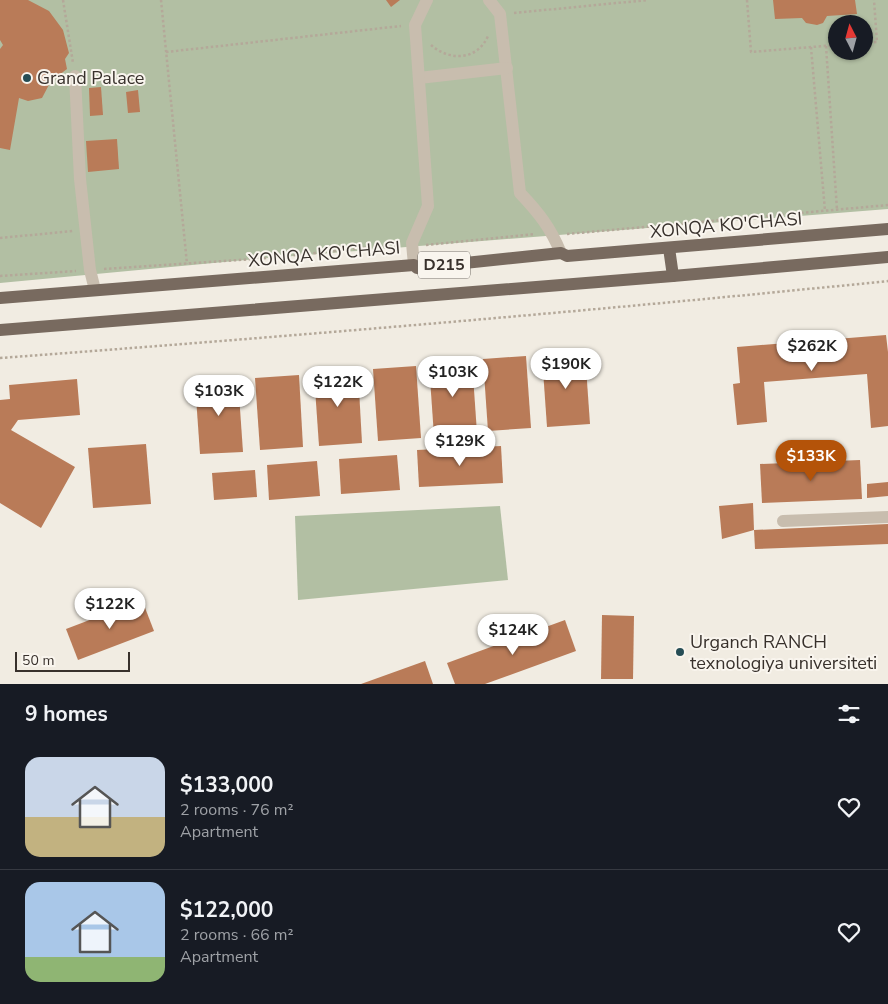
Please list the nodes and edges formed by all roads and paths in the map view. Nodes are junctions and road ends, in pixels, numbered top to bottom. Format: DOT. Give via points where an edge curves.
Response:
graph roads {
  1 [pos="63,0"];
  2 [pos="161,0"];
  3 [pos="427,0"];
  4 [pos="489,0"];
  5 [pos="648,0"];
  6 [pos="747,0"];
  7 [pos="874,0"];
  8 [pos="500,14"];
  9 [pos="415,25"];
  10 [pos="873,42"];
  11 [pos="429,43"];
  12 [pos="826,46"];
  13 [pos="811,47"];
  14 [pos="480,48"];
  15 [pos="166,52"];
  16 [pos="507,68"];
  17 [pos="75,76"];
  18 [pos="419,78"];
  19 [pos="888,205"];
  20 [pos="825,210"];
  21 [pos="837,210"];
  22 [pos="888,229"];
  23 [pos="86,230"];
  24 [pos="552,232"];
  25 [pos="0,238"];
  26 [pos="412,243"];
  27 [pos="669,248"];
  28 [pos="561,253"];
  29 [pos="888,257"];
  30 [pos="187,264"];
  31 [pos="414,265"];
  32 [pos="90,270"];
  33 [pos="0,276"];
  34 [pos="674,276"];
  35 [pos="888,281"];
  36 [pos="95,290"];
  37 [pos="0,298"];
  38 [pos="0,330"];
  39 [pos="0,358"];
  40 [pos="888,517"];
  41 [pos="783,521"];
  1 -- 17 [label="path"];
  2 -- 15 [label="path"];
  3 -- 9 [label="lane"];
  4 -- 8 [label="lane"];
  5 -- 8 [label="path"];
  6 -- 13 [label="path" via="751,52"];
  7 -- 10 [label="path" via="877,42"];
  8 -- 16 [label="lane"];
  9 -- 15 [label="path"];
  9 -- 18 [label="lane"];
  11 -- 14 [label="path" via="438,52 449,56 461,57"];
  12 -- 13 [label="path"];
  12 -- 21 [label="path"];
  13 -- 20 [label="path"];
  15 -- 30 [label="path"];
  16 -- 18 [label="lane"];
  16 -- 24 [label="lane" via="520,193"];
  17 -- 23 [label="lane"];
  18 -- 26 [label="lane" via="428,206"];
  19 -- 21 [label="path"];
  20 -- 21 [label="path"];
  20 -- 24 [label="path" via="556,235"];
  22 -- 27 [label="main road, XONQA KO'CHASI / D215"];
  23 -- 25 [label="path"];
  23 -- 32 [label="lane"];
  24 -- 26 [label="path" via="416,246"];
  24 -- 28 [label="lane"];
  26 -- 30 [label="path"];
  26 -- 31 [label="lane"];
  27 -- 28 [label="main road, XONQA KO'CHASI / D215" via="567,256"];
  27 -- 34 [label="main road"];
  28 -- 31 [label="main road, XONQA KO'CHASI / D215" via="417,268"];
  29 -- 34 [label="main road, D215"];
  30 -- 32 [label="path"];
  31 -- 36 [label="main road, XONQA KO'CHASI / D215"];
  32 -- 33 [label="path"];
  32 -- 36 [label="lane"];
  34 -- 38 [label="main road, D215"];
  35 -- 39 [label="path" via="675,302"];
  36 -- 37 [label="main road, XONQA KO'CHASI / D215"];
  40 -- 41 [label="lane"];
}
